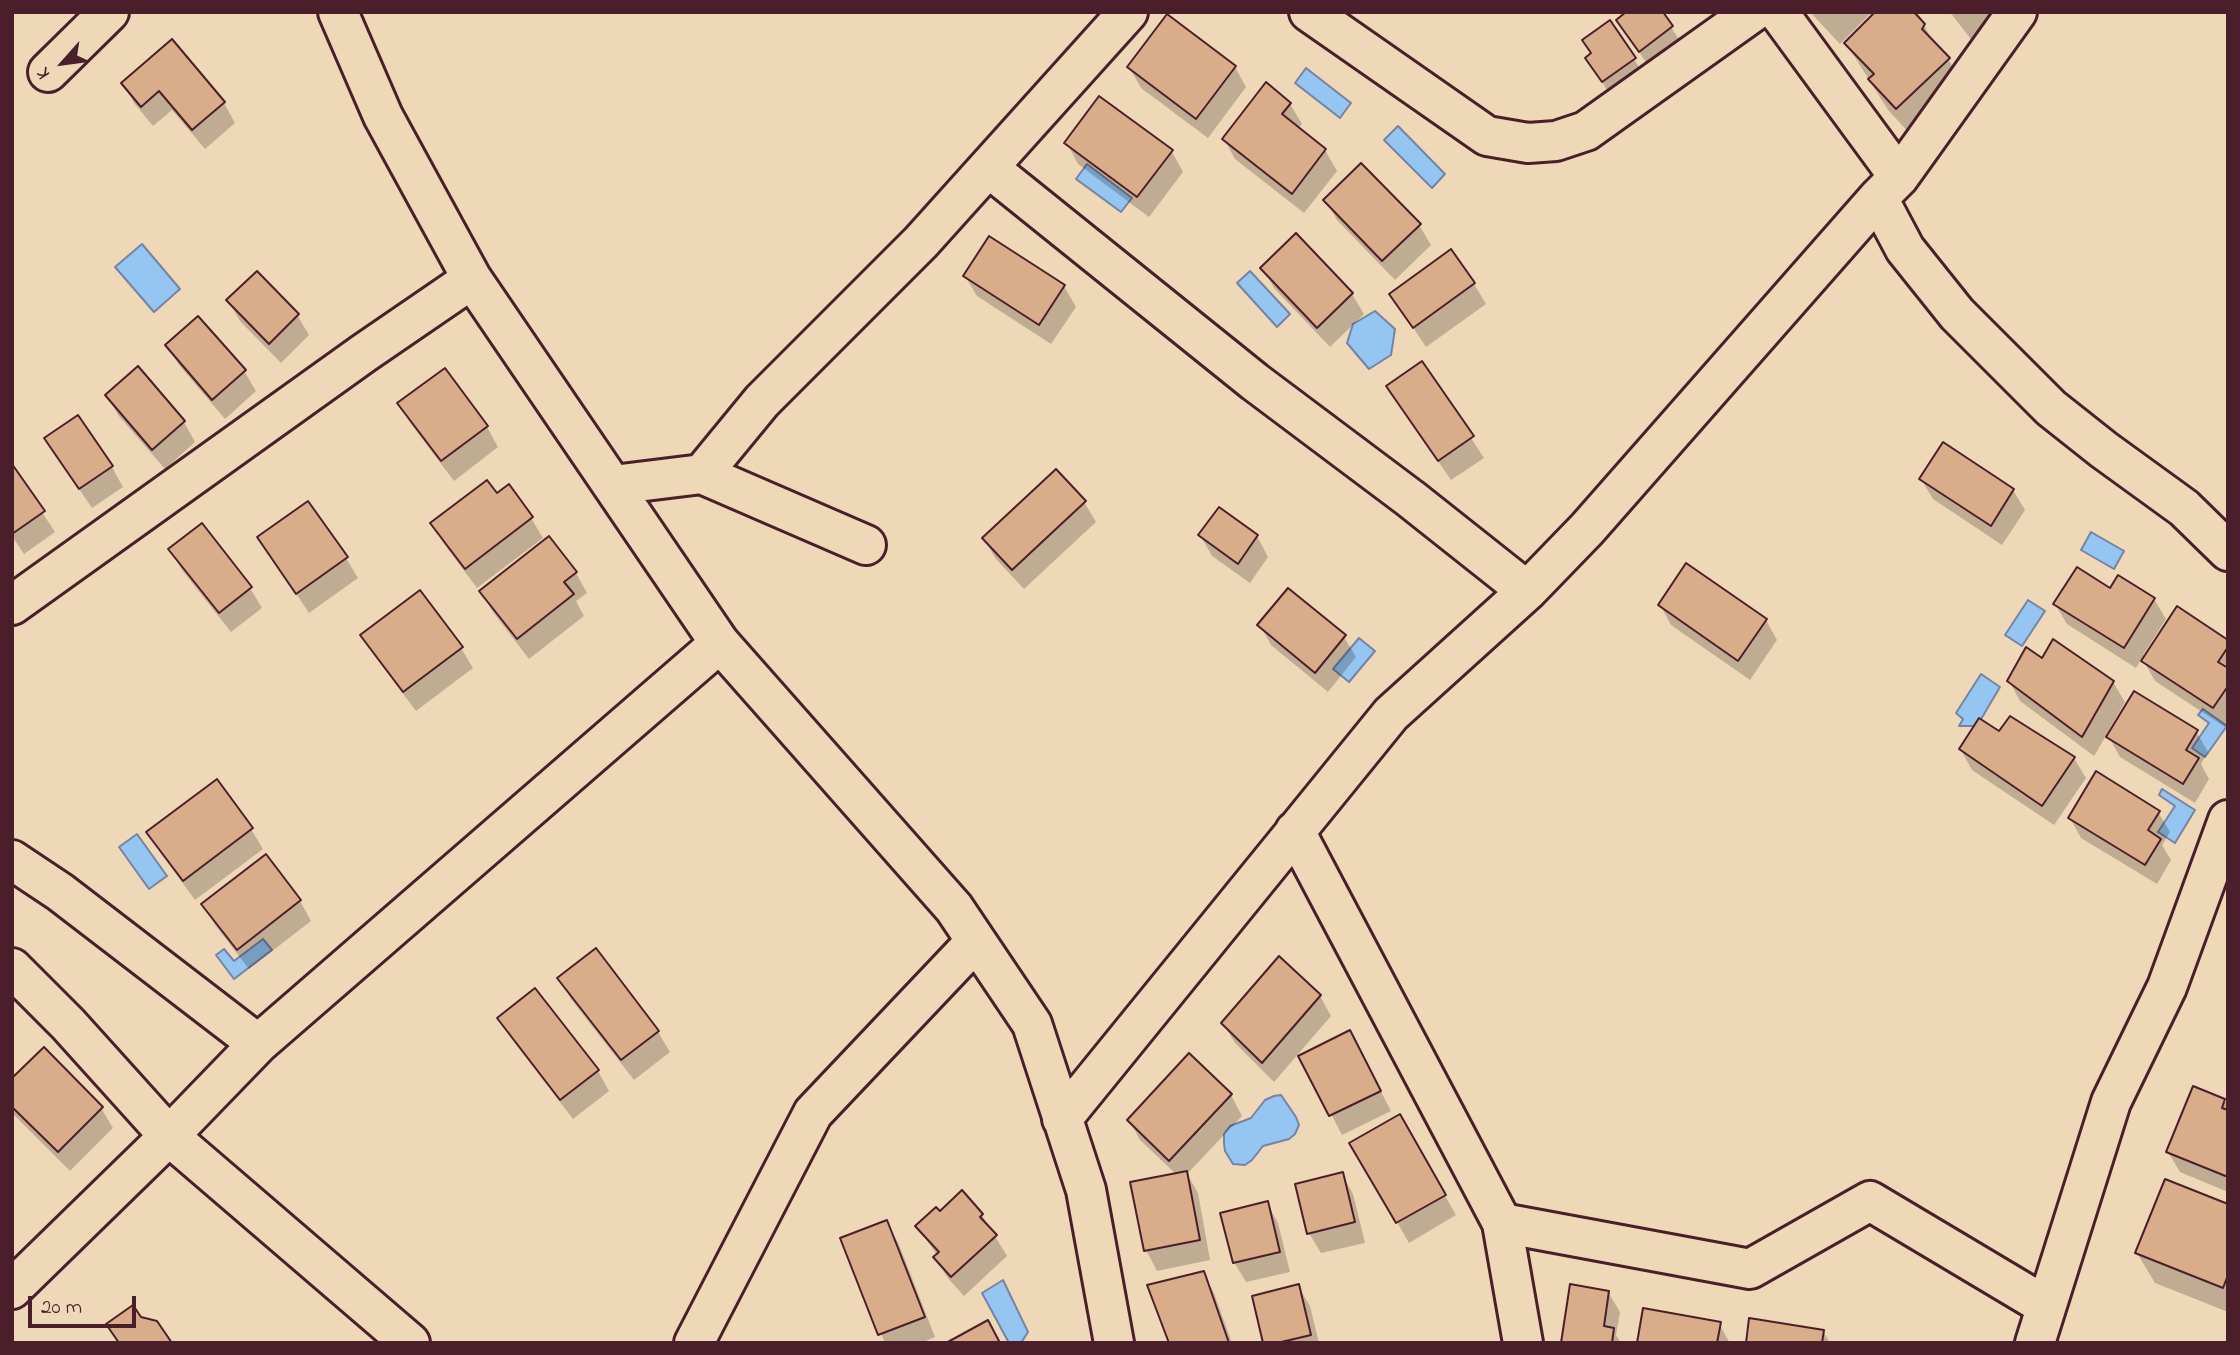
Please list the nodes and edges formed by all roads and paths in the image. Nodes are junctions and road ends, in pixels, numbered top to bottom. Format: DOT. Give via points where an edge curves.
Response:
graph roads {
  1 [pos="109,12"];
  2 [pos="338,12"];
  3 [pos="1128,12"];
  4 [pos="1309,12"];
  5 [pos="1753,12"];
  6 [pos="1778,12"];
  7 [pos="2017,12"];
  8 [pos="48,72"];
  9 [pos="989,168"];
  10 [pos="1889,188"];
  11 [pos="472,279"];
  12 [pos="702,474"];
  13 [pos="612,485"];
  14 [pos="866,545"];
  15 [pos="2228,551"];
  16 [pos="1527,591"];
  17 [pos="12,605"];
  18 [pos="720,643"];
  19 [pos="2228,820"];
  20 [pos="1295,831"];
  21 [pos="12,860"];
  22 [pos="976,941"];
  23 [pos="12,968"];
  24 [pos="258,1044"];
  25 [pos="1062,1119"];
  26 [pos="169,1136"];
  27 [pos="1502,1223"];
  28 [pos="12,1289"];
  29 [pos="2046,1307"];
  30 [pos="410,1343"];
  31 [pos="694,1343"];
  32 [pos="1114,1343"];
  33 [pos="1523,1343"];
  34 [pos="2035,1343"];
  1 -- 8 [label="street"];
  2 -- 11 [label="street" via="383,116"];
  3 -- 9 [label="street"];
  4 -- 5 [label="street" via="1487,136 1528,143 1556,141 1586,131"];
  6 -- 10 [label="street"];
  7 -- 10 [label="street"];
  9 -- 12 [label="street" via="762,401"];
  9 -- 16 [label="street" via="1255,382"];
  10 -- 15 [label="street" via="1905,249 1957,314 2051,408 2184,508"];
  10 -- 16 [label="street"];
  11 -- 13 [label="street"];
  11 -- 17 [label="street"];
  12 -- 13 [label="street"];
  12 -- 14 [label="street"];
  13 -- 18 [label="street"];
  16 -- 20 [label="street" via="1391,714"];
  18 -- 22 [label="street" via="954,908"];
  18 -- 24 [label="street"];
  19 -- 29 [label="street" via="2166,987 2111,1102"];
  20 -- 25 [label="street"];
  20 -- 27 [label="street"];
  21 -- 24 [label="street"];
  22 -- 25 [label="street" via="1032,1024"];
  22 -- 31 [label="street" via="813,1114"];
  23 -- 26 [label="street"];
  24 -- 26 [label="street"];
  25 -- 32 [label="street" via="1086,1190"];
  26 -- 28 [label="street"];
  26 -- 30 [label="street"];
  27 -- 29 [label="street" via="1750,1269 1870,1201"];
  27 -- 33 [label="street"];
  29 -- 34 [label="street"];
}
